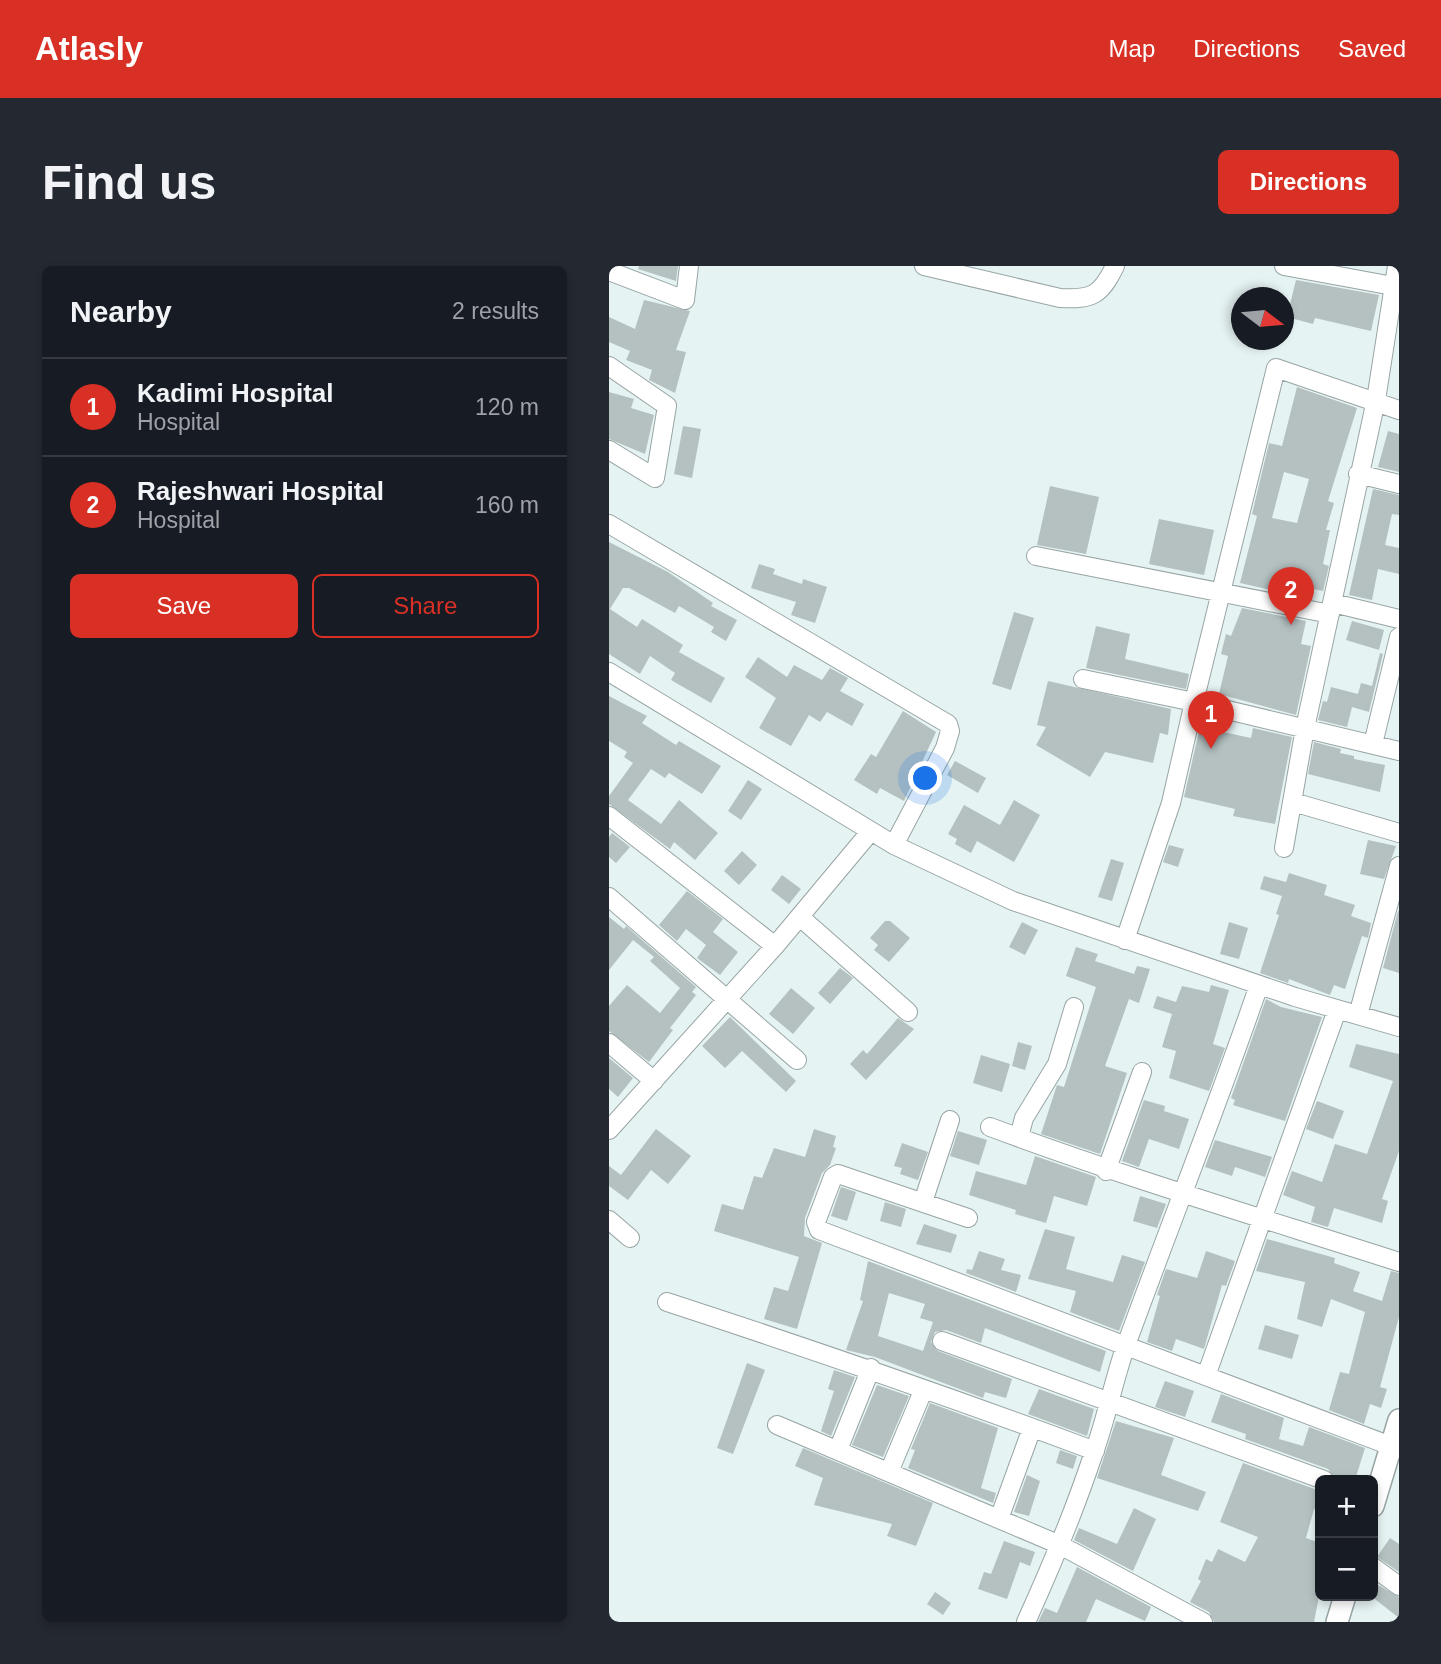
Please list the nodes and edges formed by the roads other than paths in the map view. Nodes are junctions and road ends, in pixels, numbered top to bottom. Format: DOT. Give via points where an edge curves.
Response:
graph roads {
  1 [pos="689,266"];
  2 [pos="924,266"];
  3 [pos="1115,266"];
  4 [pos="1284,266"];
  5 [pos="1397,266"];
  6 [pos="609,271"];
  7 [pos="1394,286"];
  8 [pos="609,366"];
  9 [pos="1376,400"];
  10 [pos="1399,410"];
  11 [pos="609,450"];
  12 [pos="1358,474"];
  13 [pos="1399,484"];
  14 [pos="609,524"];
  15 [pos="1036,556"];
  16 [pos="1221,590"];
  17 [pos="1331,608"];
  18 [pos="1399,619"];
  19 [pos="1399,637"];
  20 [pos="609,673"];
  21 [pos="1083,679"];
  22 [pos="1193,702"];
  23 [pos="1305,728"];
  24 [pos="1373,744"];
  25 [pos="1399,751"];
  26 [pos="1293,802"];
  27 [pos="609,816"];
  28 [pos="871,831"];
  29 [pos="1399,833"];
  30 [pos="894,845"];
  31 [pos="1283,848"];
  32 [pos="1399,866"];
  33 [pos="609,897"];
  34 [pos="800,917"];
  35 [pos="1125,940"];
  36 [pos="775,946"];
  37 [pos="1259,985"];
  38 [pos="727,998"];
  39 [pos="1074,1007"];
  40 [pos="1337,1010"];
  41 [pos="908,1012"];
  42 [pos="1358,1015"];
  43 [pos="1399,1027"];
  44 [pos="609,1043"];
  45 [pos="796,1060"];
  46 [pos="1142,1072"];
  47 [pos="654,1081"];
  48 [pos="950,1120"];
  49 [pos="990,1127"];
  50 [pos="609,1130"];
  51 [pos="1019,1138"];
  52 [pos="1107,1171"];
  53 [pos="1183,1191"];
  54 [pos="923,1202"];
  55 [pos="968,1218"];
  56 [pos="1261,1218"];
  57 [pos="609,1220"];
  58 [pos="630,1238"];
  59 [pos="1399,1262"];
  60 [pos="667,1302"];
  61 [pos="942,1341"];
  62 [pos="1126,1346"];
  63 [pos="871,1368"];
  64 [pos="1206,1376"];
  65 [pos="923,1391"];
  66 [pos="1107,1400"];
  67 [pos="1399,1420"];
  68 [pos="777,1425"];
  69 [pos="1032,1428"];
  70 [pos="1396,1446"];
  71 [pos="838,1450"];
  72 [pos="1095,1451"];
  73 [pos="889,1472"];
  74 [pos="1315,1477"];
  75 [pos="1378,1491"];
  76 [pos="999,1520"];
  77 [pos="1060,1545"];
  78 [pos="1378,1571"];
  79 [pos="1399,1586"];
  80 [pos="1344,1601"];
  81 [pos="1341,1620"];
  82 [pos="1026,1622"];
  83 [pos="1203,1622"];
  1 -- 6 [label="street" via="685,300"];
  2 -- 3 [label="street" via="1078,299 1090,298"];
  4 -- 7 [label="street"];
  5 -- 7 [label="street"];
  7 -- 9 [label="street"];
  8 -- 11 [label="street" via="667,406 655,478"];
  9 -- 10 [label="street"];
  9 -- 12 [label="street"];
  9 -- 16 [label="street" via="1276,368"];
  12 -- 13 [label="street"];
  12 -- 17 [label="street"];
  14 -- 30 [label="street" via="948,724 945,748"];
  15 -- 16 [label="street"];
  16 -- 17 [label="street"];
  16 -- 22 [label="street"];
  17 -- 18 [label="street"];
  17 -- 23 [label="street"];
  19 -- 24 [label="street"];
  20 -- 28 [label="street"];
  21 -- 22 [label="street"];
  22 -- 23 [label="street"];
  22 -- 35 [label="street" via="1171,803"];
  23 -- 24 [label="street"];
  23 -- 26 [label="street"];
  24 -- 25 [label="street"];
  26 -- 29 [label="street"];
  26 -- 31 [label="street"];
  27 -- 36 [label="street"];
  28 -- 30 [label="street"];
  28 -- 34 [label="street"];
  30 -- 35 [label="street" via="1013,901"];
  32 -- 42 [label="street"];
  33 -- 38 [label="street"];
  34 -- 36 [label="street"];
  34 -- 41 [label="street"];
  35 -- 37 [label="street"];
  36 -- 38 [label="street"];
  37 -- 40 [label="street"];
  37 -- 53 [label="street"];
  38 -- 45 [label="street"];
  38 -- 47 [label="street"];
  39 -- 51 [label="street" via="1057,1064 1024,1118"];
  40 -- 42 [label="street"];
  40 -- 56 [label="street"];
  42 -- 43 [label="street"];
  44 -- 47 [label="street"];
  46 -- 52 [label="street"];
  47 -- 50 [label="street"];
  48 -- 54 [label="street"];
  49 -- 51 [label="street"];
  51 -- 52 [label="street"];
  52 -- 53 [label="street"];
  53 -- 56 [label="street"];
  53 -- 62 [label="street"];
  54 -- 55 [label="street"];
  54 -- 62 [label="street" via="838,1174 816,1226"];
  56 -- 59 [label="street"];
  56 -- 64 [label="street"];
  57 -- 58 [label="street"];
  60 -- 63 [label="street"];
  61 -- 66 [label="street"];
  62 -- 64 [label="street"];
  62 -- 66 [label="street"];
  63 -- 65 [label="street"];
  63 -- 71 [label="street"];
  64 -- 70 [label="street"];
  65 -- 69 [label="street"];
  65 -- 73 [label="street"];
  66 -- 72 [label="street"];
  66 -- 74 [label="street"];
  67 -- 70 [label="street"];
  68 -- 71 [label="street"];
  69 -- 72 [label="street"];
  69 -- 76 [label="street"];
  70 -- 75 [label="street"];
  71 -- 73 [label="street"];
  72 -- 77 [label="street"];
  73 -- 76 [label="street"];
  76 -- 77 [label="street"];
  77 -- 82 [label="street"];
  77 -- 83 [label="street"];
  78 -- 79 [label="street"];
  80 -- 81 [label="street"];
}
